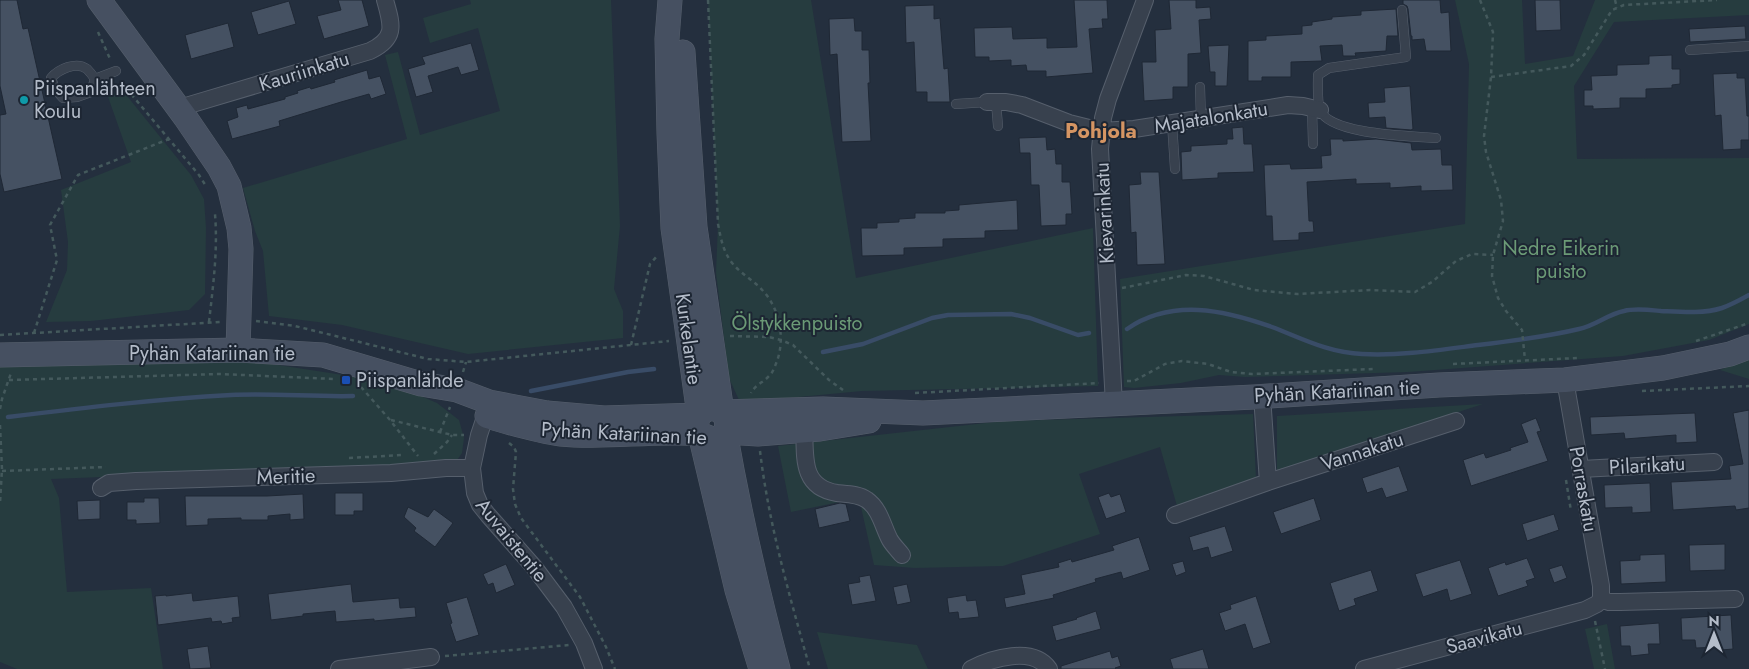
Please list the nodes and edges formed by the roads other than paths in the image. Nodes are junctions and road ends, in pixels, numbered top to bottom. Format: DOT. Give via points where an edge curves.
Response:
graph roads {
  1 [pos="99,0"];
  2 [pos="385,0"];
  3 [pos="670,0"];
  4 [pos="680,0"];
  5 [pos="1145,0"];
  6 [pos="1402,10"];
  7 [pos="1749,46"];
  8 [pos="1690,50"];
  9 [pos="116,71"];
  10 [pos="95,79"];
  11 [pos="1200,87"];
  12 [pos="991,102"];
  13 [pos="956,104"];
  14 [pos="179,108"];
  15 [pos="1316,109"];
  16 [pos="1201,119"];
  17 [pos="1172,123"];
  18 [pos="998,126"];
  19 [pos="1101,131"];
  20 [pos="1436,138"];
  21 [pos="1313,144"];
  22 [pos="1175,169"];
  23 [pos="1749,346"];
  24 [pos="238,350"];
  25 [pos="0,355"];
  26 [pos="1565,380"];
  27 [pos="1113,393"];
  28 [pos="1262,396"];
  29 [pos="484,418"];
  30 [pos="804,420"];
  31 [pos="1456,420"];
  32 [pos="711,423"];
  33 [pos="1714,462"];
  34 [pos="472,468"];
  35 [pos="1580,469"];
  36 [pos="1268,482"];
  37 [pos="101,488"];
  38 [pos="1175,515"];
  39 [pos="902,555"];
  40 [pos="1735,599"];
  41 [pos="1596,603"];
  42 [pos="431,657"];
  43 [pos="339,669"];
  44 [pos="594,669"];
  45 [pos="761,669"];
  46 [pos="778,669"];
  47 [pos="971,669"];
  48 [pos="1049,669"];
  49 [pos="1364,669"];
  1 -- 14 [label="street"];
  2 -- 14 [label="street, Kauriinkatu" via="389,36 381,46"];
  3 -- 32 [label="street, Kurkelantie" via="667,38 673,228"];
  4 -- 32 [label="street, Kurkelantie" via="687,131"];
  5 -- 19 [label="street, Kievarinkatu" via="1108,100"];
  6 -- 15 [label="lane" via="1406,57 1329,68 1318,75"];
  7 -- 8 [label="lane"];
  9 -- 10 [label="lane"];
  10 -- 10 [label="lane" via="87,69 77,66 58,70 51,78 63,98 91,92"];
  11 -- 16 [label="lane"];
  12 -- 13 [label="lane"];
  12 -- 18 [label="lane"];
  12 -- 19 [label="street, Majatalonkatu" via="1022,105"];
  14 -- 24 [label="street" via="219,167 235,206 242,249"];
  15 -- 16 [label="street, Majatalonkatu" via="1288,105"];
  15 -- 20 [label="lane" via="1341,126 1384,135"];
  15 -- 21 [label="lane"];
  16 -- 17 [label="street, Majatalonkatu"];
  17 -- 19 [label="street, Majatalonkatu"];
  17 -- 22 [label="lane"];
  19 -- 27 [label="street, Kievarinkatu"];
  23 -- 26 [label="street, Pyhän Katariinan tie" via="1730,354 1663,368"];
  24 -- 25 [label="street, Pyhän Katariinan tie"];
  24 -- 29 [label="street, Pyhän Katariinan tie" via="322,355 421,384 451,404"];
  26 -- 28 [label="street, Pyhän Katariinan tie"];
  26 -- 35 [label="street, Porraskatu"];
  27 -- 28 [label="street, Pyhän Katariinan tie"];
  27 -- 30 [label="street, Pyhän Katariinan tie" via="923,413"];
  28 -- 36 [label="street"];
  29 -- 32 [label="street, Pyhän Katariinan tie" via="533,411 576,417"];
  29 -- 34 [label="street, Auvaistentie"];
  30 -- 32 [label="street, Pyhän Katariinan tie"];
  30 -- 39 [label="street" via="806,465 815,485 823,490 861,496 869,501 882,520 889,539"];
  31 -- 36 [label="street, Vannakatu"];
  32 -- 45 [label="street, Kurkelantie" via="737,590"];
  32 -- 46 [label="street, Kurkelantie" via="735,492"];
  33 -- 35 [label="street, Pilarikatu"];
  34 -- 37 [label="street, Meritie" via="427,466 391,473 114,482"];
  34 -- 44 [label="street, Auvaistentie" via="480,504 551,589 575,625"];
  35 -- 41 [label="street, Porraskatu" via="1601,586"];
  36 -- 38 [label="street, Vannakatu"];
  40 -- 41 [label="street"];
  41 -- 49 [label="street, Saavikatu" via="1585,610"];
  42 -- 43 [label="street"];
  47 -- 48 [label="street" via="992,661 1024,656 1041,661"];
}
